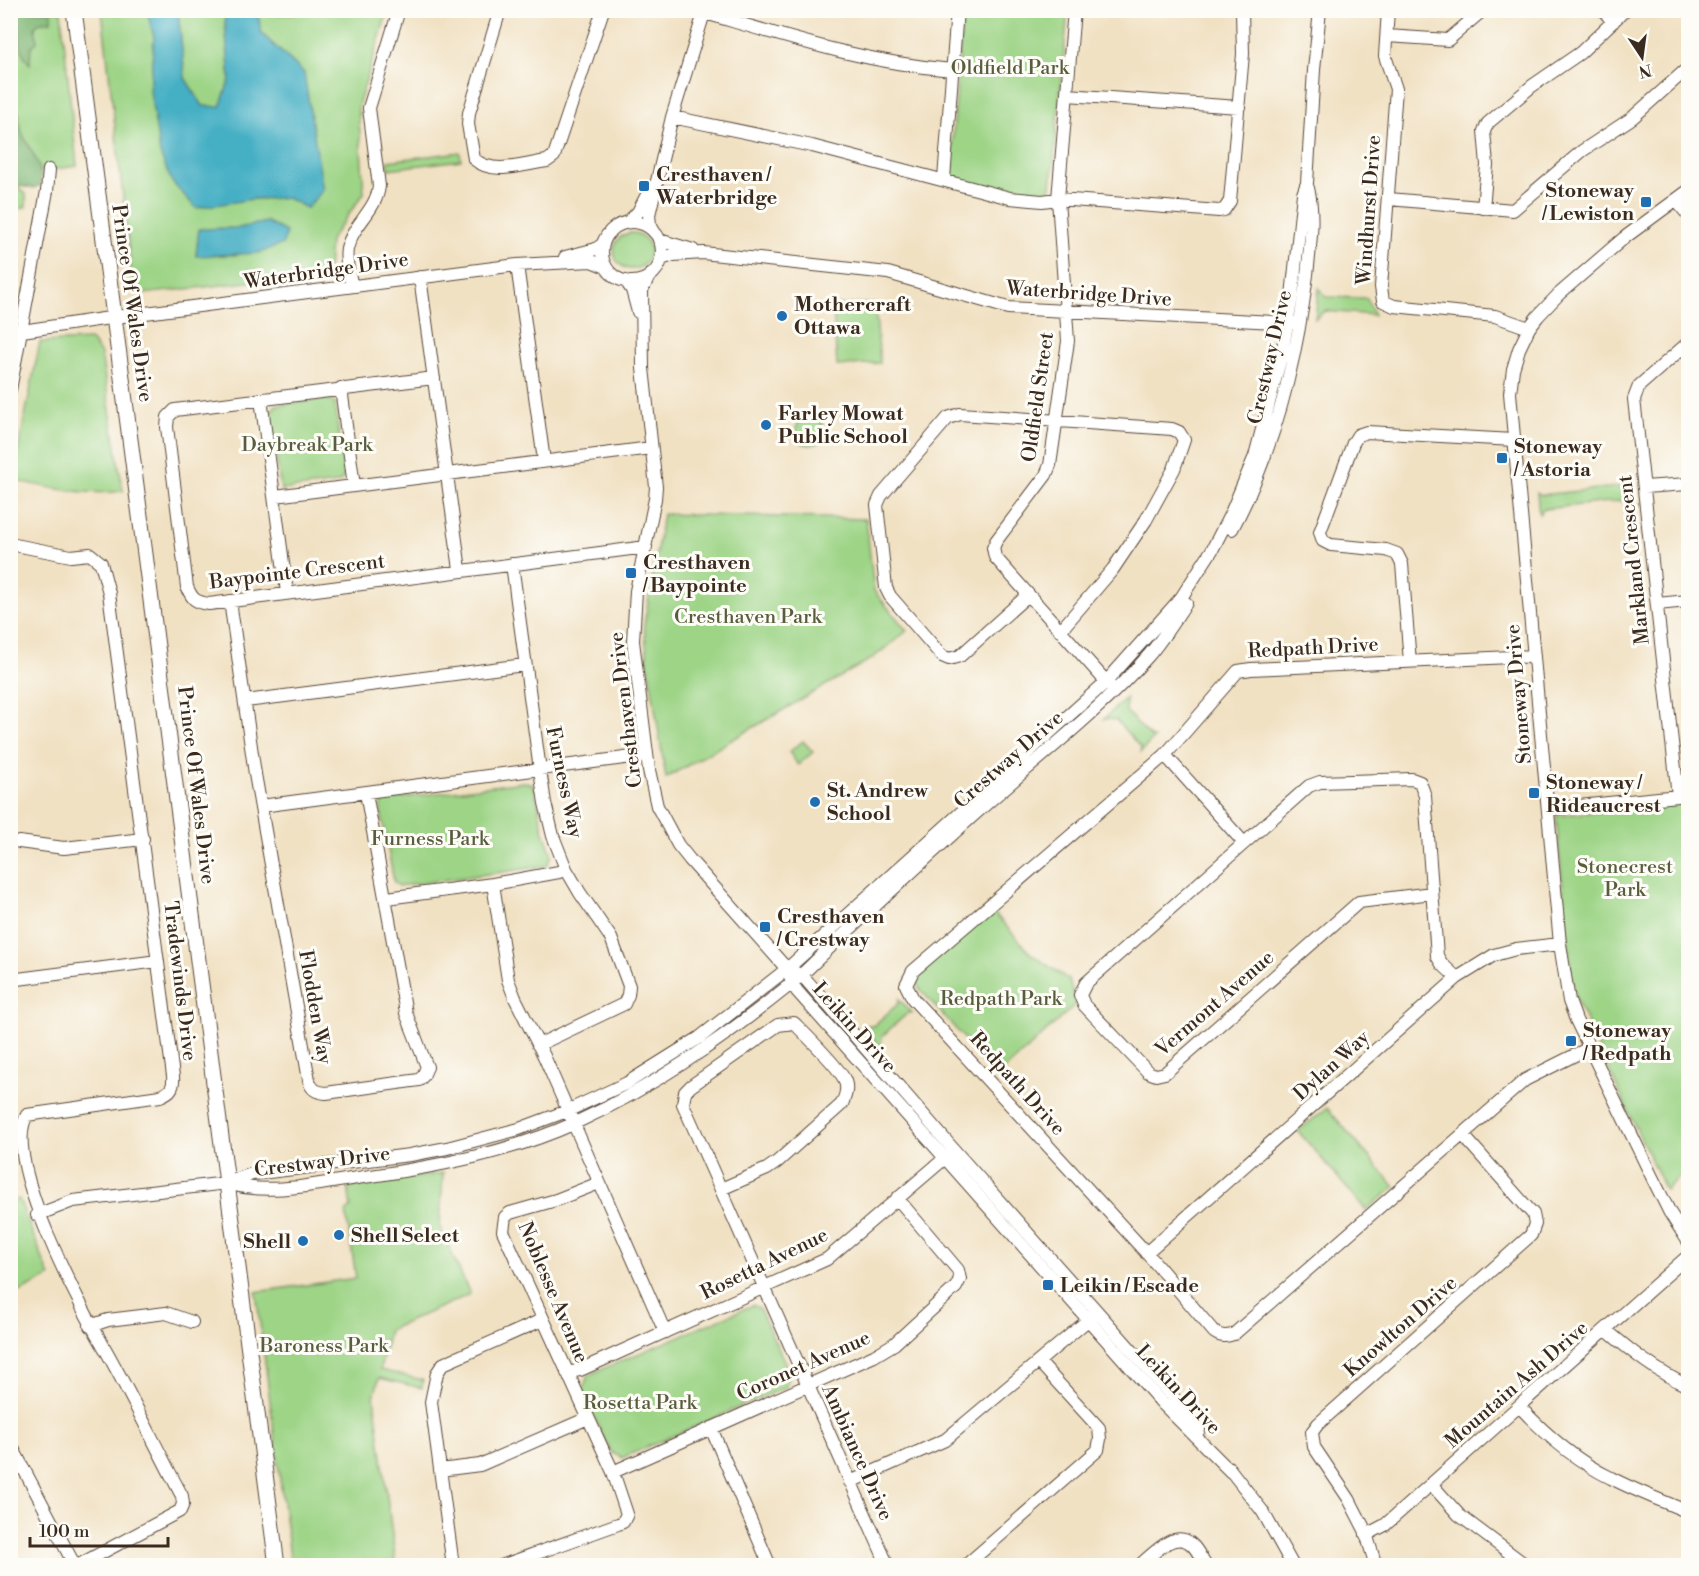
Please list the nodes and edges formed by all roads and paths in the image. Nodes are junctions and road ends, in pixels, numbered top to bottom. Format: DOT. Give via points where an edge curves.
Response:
graph roads {
  1 [pos="74,10"];
  2 [pos="399,10"];
  3 [pos="500,10"];
  4 [pos="603,10"];
  5 [pos="957,10"];
  6 [pos="1074,10"];
  7 [pos="1242,10"];
  8 [pos="1312,10"];
  9 [pos="1320,10"];
  10 [pos="1388,10"];
  11 [pos="1483,10"];
  12 [pos="1604,10"];
  13 [pos="1625,10"];
  14 [pos="702,11"];
  15 [pos="1613,22"];
  16 [pos="1387,36"];
  17 [pos="1689,68"];
  18 [pos="952,70"];
  19 [pos="1314,70"];
  20 [pos="1068,95"];
  21 [pos="1239,107"];
  22 [pos="672,117"];
  23 [pos="49,170"];
  24 [pos="660,170"];
  25 [pos="944,180"];
  26 [pos="1689,191"];
  27 [pos="1058,199"];
  28 [pos="1389,200"];
  29 [pos="1676,200"];
  30 [pos="1483,208"];
  31 [pos="1689,215"];
  32 [pos="628,222"];
  33 [pos="657,236"];
  34 [pos="603,244"];
  35 [pos="703,253"];
  36 [pos="661,260"];
  37 [pos="544,262"];
  38 [pos="517,265"];
  39 [pos="606,267"];
  40 [pos="650,275"];
  41 [pos="420,277"];
  42 [pos="626,281"];
  43 [pos="352,286"];
  44 [pos="1066,312"];
  45 [pos="114,317"];
  46 [pos="1293,323"];
  47 [pos="1529,328"];
  48 [pos="22,331"];
  49 [pos="644,331"];
  50 [pos="1689,343"];
  51 [pos="434,378"];
  52 [pos="341,388"];
  53 [pos="10,390"];
  54 [pos="261,399"];
  55 [pos="1056,421"];
  56 [pos="1514,440"];
  57 [pos="651,448"];
  58 [pos="544,461"];
  59 [pos="448,475"];
  60 [pos="1689,484"];
  61 [pos="354,486"];
  62 [pos="1644,487"];
  63 [pos="275,496"];
  64 [pos="10,544"];
  65 [pos="646,547"];
  66 [pos="512,564"];
  67 [pos="460,570"];
  68 [pos="287,593"];
  69 [pos="1028,595"];
  70 [pos="230,601"];
  71 [pos="1689,601"];
  72 [pos="1657,604"];
  73 [pos="1060,631"];
  74 [pos="1534,656"];
  75 [pos="1410,662"];
  76 [pos="525,665"];
  77 [pos="1110,686"];
  78 [pos="246,701"];
  79 [pos="647,755"];
  80 [pos="1165,755"];
  81 [pos="540,770"];
  82 [pos="366,793"];
  83 [pos="1683,795"];
  84 [pos="261,806"];
  85 [pos="1549,809"];
  86 [pos="142,839"];
  87 [pos="19,842"];
  88 [pos="1244,843"];
  89 [pos="566,869"];
  90 [pos="493,884"];
  91 [pos="1432,893"];
  92 [pos="387,898"];
  93 [pos="1560,944"];
  94 [pos="158,961"];
  95 [pos="787,969"];
  96 [pos="1457,978"];
  97 [pos="796,979"];
  98 [pos="10,980"];
  99 [pos="538,1045"];
  100 [pos="1589,1048"];
  101 [pos="567,1111"];
  102 [pos="573,1124"];
  103 [pos="1463,1135"];
  104 [pos="950,1154"];
  105 [pos="227,1183"];
  106 [pos="599,1183"];
  107 [pos="721,1189"];
  108 [pos="897,1198"];
  109 [pos="37,1215"];
  110 [pos="1689,1241"];
  111 [pos="1146,1253"];
  112 [pos="1689,1256"];
  113 [pos="763,1288"];
  114 [pos="1092,1316"];
  115 [pos="542,1320"];
  116 [pos="192,1322"];
  117 [pos="90,1326"];
  118 [pos="1606,1330"];
  119 [pos="665,1332"];
  120 [pos="1039,1362"];
  121 [pos="567,1373"];
  122 [pos="808,1385"];
  123 [pos="1689,1386"];
  124 [pos="1520,1406"];
  125 [pos="588,1418"];
  126 [pos="711,1428"];
  127 [pos="10,1443"];
  128 [pos="440,1470"];
  129 [pos="613,1472"];
  130 [pos="850,1482"];
  131 [pos="1432,1485"];
  132 [pos="1689,1512"];
  133 [pos="1366,1535"];
  134 [pos="76,1566"];
  135 [pos="278,1566"];
  136 [pos="453,1566"];
  137 [pos="501,1566"];
  138 [pos="770,1566"];
  139 [pos="888,1566"];
  140 [pos="965,1566"];
  141 [pos="1139,1566"];
  142 [pos="1206,1566"];
  143 [pos="1293,1566"];
  144 [pos="1376,1566"];
  145 [pos="1527,1566"];
  1 -- 45 [label="main road, Prince Of Wales Drive"];
  2 -- 43 [label="street" via="369,108 378,197 347,247"];
  3 -- 4 [label="street" via="468,124 474,159 483,167 494,168 548,161 554,156"];
  5 -- 18 [label="street"];
  6 -- 20 [label="street, Oldfield Street"];
  7 -- 21 [label="street" via="1244,54"];
  8 -- 19 [label="street, Crestway Drive"];
  9 -- 19 [label="street, Crestway Drive"];
  10 -- 16 [label="street, Windhurst Drive"];
  11 -- 16 [label="street" via="1448,40"];
  12 -- 15 [label="street"];
  13 -- 15 [label="street"];
  14 -- 18 [label="street" via="850,55 915,68"];
  14 -- 22 [label="street"];
  15 -- 30 [label="street" via="1580,53 1488,123 1484,131 1487,165"];
  16 -- 28 [label="street, Windhurst Drive" via="1386,56 1396,89"];
  17 -- 30 [label="street" via="1632,118 1581,151 1513,210"];
  18 -- 25 [label="street"];
  19 -- 46 [label="street, Crestway Drive" via="1307,183 1292,296"];
  20 -- 21 [label="street"];
  20 -- 27 [label="street, Oldfield Street"];
  21 -- 27 [label="street" via="1230,201 1224,210"];
  22 -- 24 [label="street"];
  22 -- 25 [label="street" via="812,146"];
  23 -- 48 [label="street"];
  24 -- 32 [label="street" via="638,212"];
  24 -- 33 [label="street" via="649,215"];
  25 -- 27 [label="street" via="1010,198"];
  26 -- 29 [label="street, Stoneway Drive"];
  27 -- 44 [label="street, Oldfield Street"];
  28 -- 30 [label="street"];
  28 -- 47 [label="street, Windhurst Drive" via="1383,301 1394,306 1495,316"];
  29 -- 31 [label="street"];
  29 -- 47 [label="street, Stoneway Drive" via="1559,294"];
  32 -- 33 [label="street" via="647,226"];
  32 -- 34 [label="street" via="611,230"];
  33 -- 35 [label="street, Waterbridge Drive"];
  33 -- 36 [label="street"];
  34 -- 37 [label="street, Waterbridge Drive" via="591,251"];
  34 -- 39 [label="street"];
  35 -- 36 [label="street, Waterbridge Drive"];
  35 -- 44 [label="street, Waterbridge Drive" via="888,273 997,306"];
  36 -- 40 [label="street"];
  37 -- 38 [label="street, Waterbridge Drive"];
  37 -- 39 [label="street, Waterbridge Drive" via="591,261"];
  38 -- 41 [label="street, Waterbridge Drive"];
  38 -- 58 [label="street"];
  39 -- 42 [label="street" via="612,275"];
  40 -- 42 [label="street"];
  40 -- 49 [label="street, Cresthaven Drive" via="642,290"];
  41 -- 43 [label="street, Waterbridge Drive"];
  41 -- 51 [label="street"];
  42 -- 49 [label="street, Cresthaven Drive"];
  43 -- 45 [label="street, Waterbridge Drive"];
  44 -- 46 [label="street, Waterbridge Drive"];
  44 -- 55 [label="street, Oldfield Street" via="1068,341"];
  45 -- 48 [label="street, Waterbridge Drive"];
  45 -- 105 [label="main road, Prince Of Wales Drive"];
  46 -- 77 [label="street, Crestway Drive" via="1255,456 1231,513 1181,598"];
  47 -- 56 [label="street, Stoneway Drive" via="1511,382"];
  48 -- 53 [label="street"];
  49 -- 57 [label="street, Cresthaven Drive" via="643,368"];
  50 -- 62 [label="street, Markland Crescent" via="1639,387 1634,399"];
  51 -- 52 [label="street, Baypointe Crescent"];
  51 -- 59 [label="street"];
  52 -- 54 [label="street, Baypointe Crescent"];
  52 -- 61 [label="street"];
  54 -- 63 [label="street"];
  54 -- 70 [label="street, Baypointe Crescent" via="175,410 168,417 187,587 199,603"];
  55 -- 69 [label="street, Oldfield Street" via="1046,475 993,548 995,557"];
  55 -- 69 [label="street" via="954,415 877,505 886,588 942,656 960,656"];
  55 -- 73 [label="street" via="1172,429 1184,440 1174,469 1146,520 1113,569"];
  56 -- 74 [label="street, Stoneway Drive"];
  56 -- 75 [label="street" via="1367,432 1358,435 1353,443 1320,532 1323,541 1331,545 1397,554 1402,564"];
  57 -- 58 [label="street"];
  57 -- 65 [label="street, Cresthaven Drive" via="656,487"];
  58 -- 59 [label="street"];
  59 -- 61 [label="street"];
  59 -- 67 [label="street"];
  60 -- 62 [label="street"];
  61 -- 63 [label="street"];
  62 -- 72 [label="street, Markland Crescent"];
  63 -- 68 [label="street"];
  64 -- 86 [label="street, Tradewinds Drive" via="71,556 90,554 101,563 110,593"];
  65 -- 66 [label="street, Baypointe Crescent"];
  65 -- 79 [label="street, Cresthaven Drive" via="636,591 633,641"];
  66 -- 67 [label="street, Baypointe Crescent"];
  66 -- 76 [label="street, Furness Way"];
  67 -- 68 [label="street, Baypointe Crescent"];
  68 -- 70 [label="street, Baypointe Crescent"];
  69 -- 73 [label="street, Oldfield Street"];
  70 -- 78 [label="street, Flodden Way"];
  71 -- 72 [label="street"];
  72 -- 83 [label="street, Markland Crescent"];
  73 -- 77 [label="street, Oldfield Street"];
  74 -- 75 [label="street, Redpath Drive"];
  74 -- 85 [label="street, Stoneway Drive"];
  75 -- 80 [label="street, Redpath Drive" via="1238,671"];
  76 -- 78 [label="street"];
  76 -- 81 [label="street, Furness Way"];
  77 -- 95 [label="street, Crestway Drive"];
  77 -- 97 [label="street, Crestway Drive"];
  78 -- 84 [label="street, Flodden Way"];
  79 -- 81 [label="street"];
  79 -- 95 [label="street, Cresthaven Drive" via="657,806 678,845"];
  80 -- 88 [label="street"];
  80 -- 111 [label="street, Redpath Drive" via="913,971 906,985 914,999"];
  81 -- 82 [label="street"];
  81 -- 89 [label="street, Furness Way" via="553,836"];
  82 -- 84 [label="street"];
  82 -- 92 [label="street, Flodden Way"];
  83 -- 85 [label="street"];
  84 -- 92 [label="street, Flodden Way" via="309,1080 318,1092 419,1080 426,1072 426,1062 406,1013"];
  85 -- 93 [label="street, Stoneway Drive"];
  86 -- 87 [label="street" via="64,848"];
  86 -- 94 [label="street, Tradewinds Drive"];
  88 -- 91 [label="street" via="1309,786 1320,782 1412,779 1420,782 1425,796"];
  88 -- 91 [label="street, Vermont Avenue" via="1086,983 1080,995 1084,1005 1148,1072 1165,1072 1359,902"];
  89 -- 90 [label="street"];
  89 -- 99 [label="street, Furness Way" via="611,938 629,986 628,995 624,1004"];
  90 -- 92 [label="street"];
  90 -- 99 [label="street" via="508,980"];
  91 -- 96 [label="street" via="1437,957"];
  93 -- 96 [label="street, Dylan Way" via="1494,955"];
  93 -- 100 [label="street, Stoneway Drive" via="1569,1000"];
  94 -- 98 [label="street"];
  94 -- 109 [label="street, Tradewinds Drive" via="174,1085 169,1093 160,1096 27,1115 20,1124 20,1143 27,1186"];
  95 -- 97 [label="street, Leikin Drive"];
  95 -- 101 [label="street, Crestway Drive" via="699,1038 627,1083"];
  96 -- 111 [label="street, Dylan Way"];
  97 -- 102 [label="street, Crestway Drive" via="691,1060"];
  97 -- 104 [label="street, Leikin Drive"];
  99 -- 101 [label="street"];
  100 -- 103 [label="street, Redpath Drive" via="1525,1080"];
  100 -- 110 [label="street, Stoneway Drive" via="1665,1204"];
  101 -- 102 [label="street"];
  101 -- 105 [label="street, Crestway Drive" via="519,1129 447,1148 252,1174"];
  102 -- 105 [label="street, Crestway Drive" via="520,1143 429,1167 288,1187 246,1189"];
  102 -- 106 [label="street"];
  103 -- 111 [label="street, Redpath Drive" via="1227,1337 1214,1332"];
  103 -- 133 [label="street, Knowlton Drive" via="1533,1214 1534,1229 1528,1239 1312,1432 1314,1447 1349,1499"];
  104 -- 108 [label="street, Rosetta Avenue"];
  104 -- 114 [label="street, Leikin Drive"];
  105 -- 109 [label="street" via="73,1201"];
  105 -- 135 [label="main road, Prince Of Wales Drive"];
  106 -- 115 [label="street, Noblesse Avenue" via="505,1217 502,1231"];
  106 -- 119 [label="street"];
  107 -- 107 [label="street, Ambiance Drive" via="777,1162 842,1104 847,1092 845,1080 794,1023 778,1024 685,1092 683,1104"];
  107 -- 113 [label="street, Ambiance Drive"];
  108 -- 113 [label="street, Rosetta Avenue" via="827,1259"];
  108 -- 122 [label="street, Coronet Avenue" via="958,1270 960,1279 894,1344"];
  109 -- 117 [label="street, Tradewinds Drive"];
  112 -- 118 [label="street, Mountain Ash Drive"];
  113 -- 119 [label="street, Rosetta Avenue"];
  113 -- 122 [label="street, Ambiance Drive"];
  114 -- 120 [label="street"];
  114 -- 143 [label="street, Leikin Drive" via="1173,1397 1263,1512"];
  115 -- 121 [label="street, Noblesse Avenue"];
  115 -- 128 [label="street" via="440,1366 432,1402"];
  116 -- 117 [label="street" via="166,1313"];
  117 -- 134 [label="street, Tradewinds Drive" via="183,1504 180,1511"];
  118 -- 123 [label="street" via="1635,1355"];
  118 -- 124 [label="street, Mountain Ash Drive"];
  119 -- 121 [label="street, Rosetta Avenue"];
  120 -- 130 [label="street" via="945,1440"];
  120 -- 140 [label="street" via="1099,1428 1098,1450"];
  121 -- 125 [label="street, Noblesse Avenue"];
  122 -- 126 [label="street, Coronet Avenue"];
  122 -- 130 [label="street, Ambiance Drive"];
  124 -- 131 [label="street, Mountain Ash Drive"];
  124 -- 132 [label="street" via="1556,1443 1590,1466"];
  125 -- 128 [label="street" via="480,1465"];
  125 -- 129 [label="street, Noblesse Avenue"];
  126 -- 129 [label="street, Coronet Avenue"];
  126 -- 138 [label="street"];
  127 -- 134 [label="street"];
  128 -- 136 [label="street"];
  129 -- 137 [label="street, Noblesse Avenue" via="625,1503 627,1514 623,1522"];
  130 -- 139 [label="street, Ambiance Drive"];
  131 -- 133 [label="street, Mountain Ash Drive" via="1385,1525"];
  131 -- 145 [label="street" via="1459,1515"];
  133 -- 144 [label="street, Knowlton Drive"];
  141 -- 142 [label="street" via="1168,1541 1181,1539 1192,1544"];
}
